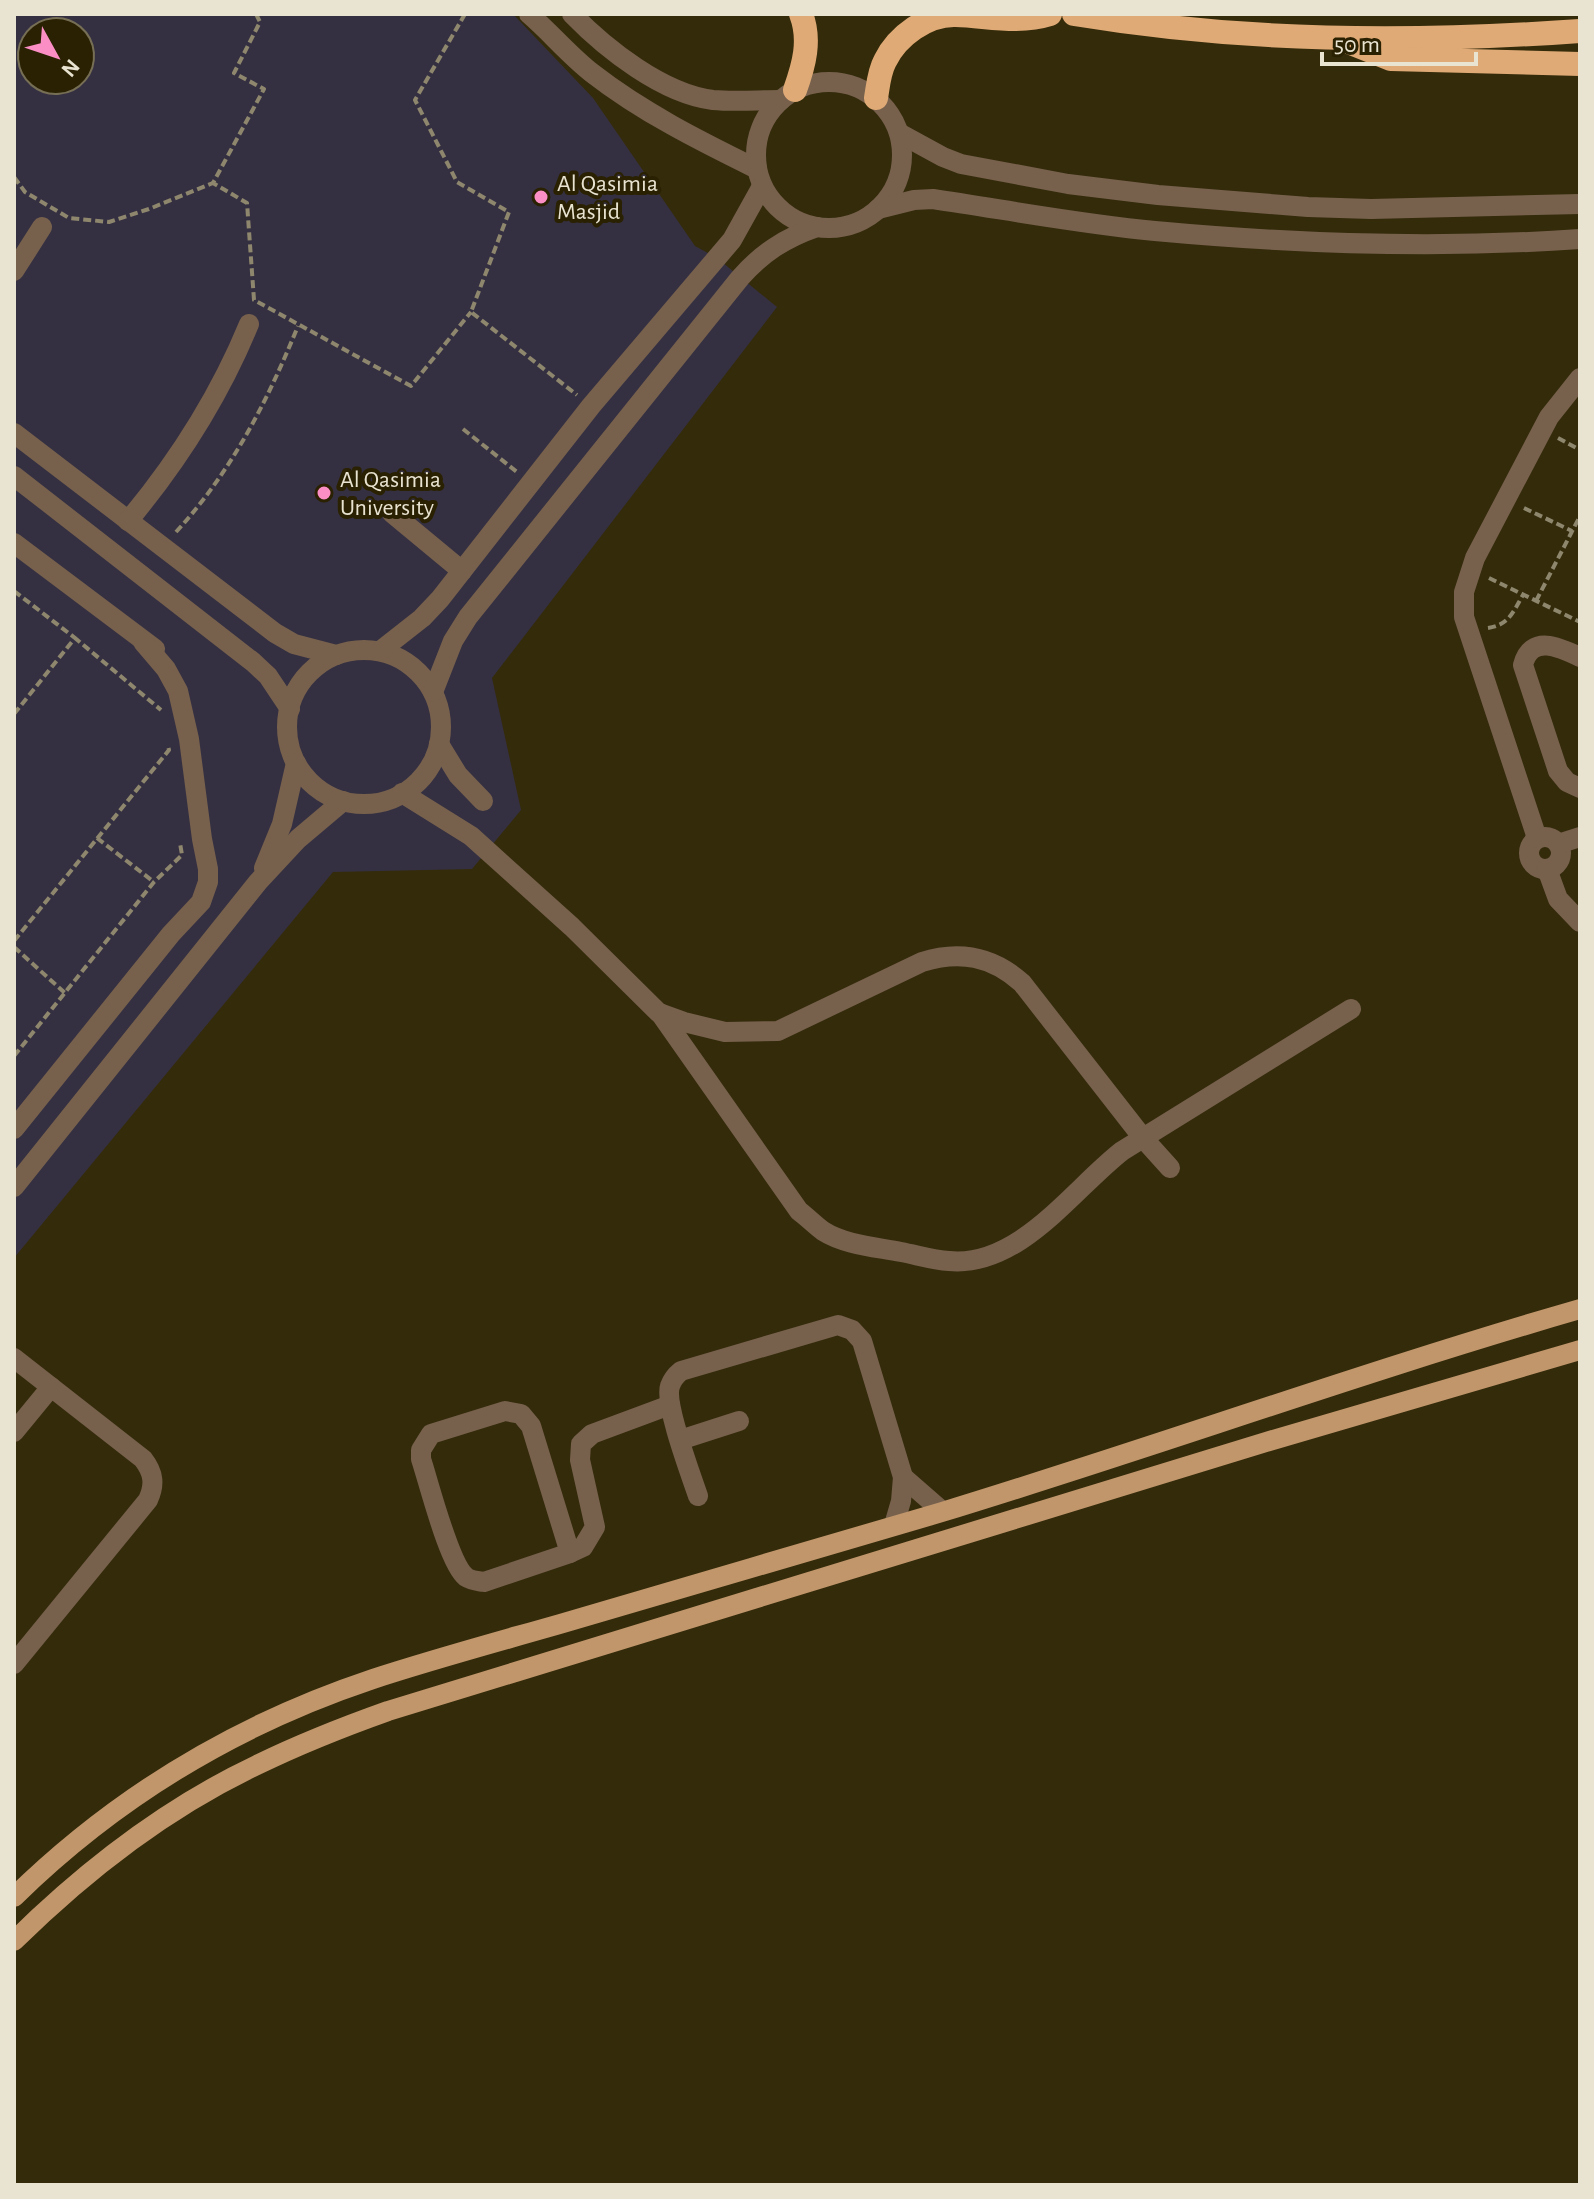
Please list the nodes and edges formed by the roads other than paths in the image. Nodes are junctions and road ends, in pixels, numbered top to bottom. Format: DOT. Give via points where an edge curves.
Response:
graph roads {
  1 [pos="529,14"];
  2 [pos="572,14"];
  3 [pos="801,14"];
  4 [pos="1050,14"];
  5 [pos="1074,14"];
  6 [pos="1580,31"];
  7 [pos="1345,40"];
  8 [pos="1580,64"];
  9 [pos="788,95"];
  10 [pos="876,98"];
  11 [pos="899,133"];
  12 [pos="760,177"];
  13 [pos="1580,204"];
  14 [pos="878,209"];
  15 [pos="42,227"];
  16 [pos="817,227"];
  17 [pos="1580,239"];
  18 [pos="14,271"];
  19 [pos="249,324"];
  20 [pos="1580,378"];
  21 [pos="14,433"];
  22 [pos="14,476"];
  23 [pos="392,513"];
  24 [pos="128,521"];
  25 [pos="14,543"];
  26 [pos="462,571"];
  27 [pos="380,651"];
  28 [pos="336,655"];
  29 [pos="1580,657"];
  30 [pos="433,692"];
  31 [pos="290,709"];
  32 [pos="439,744"];
  33 [pos="296,763"];
  34 [pos="1580,788"];
  35 [pos="402,793"];
  36 [pos="343,801"];
  37 [pos="483,801"];
  38 [pos="1580,837"];
  39 [pos="1537,838"];
  40 [pos="1558,844"];
  41 [pos="1547,869"];
  42 [pos="258,882"];
  43 [pos="1580,922"];
  44 [pos="1351,1009"];
  45 [pos="659,1013"];
  46 [pos="14,1129"];
  47 [pos="1143,1138"];
  48 [pos="1170,1168"];
  49 [pos="14,1187"];
  50 [pos="1580,1309"];
  51 [pos="1580,1350"];
  52 [pos="14,1358"];
  53 [pos="51,1387"];
  54 [pos="670,1405"];
  55 [pos="739,1421"];
  56 [pos="14,1432"];
  57 [pos="680,1440"];
  58 [pos="903,1477"];
  59 [pos="698,1496"];
  60 [pos="942,1511"];
  61 [pos="894,1525"];
  62 [pos="570,1553"];
  63 [pos="14,1664"];
  64 [pos="14,1897"];
  65 [pos="14,1941"];
  1 -- 12 [label="street" via="613,88"];
  2 -- 9 [label="street" via="633,64 685,93 710,100"];
  3 -- 9 [label="highway" via="807,41 801,71"];
  4 -- 10 [label="highway" via="1014,20 948,15 918,26 884,62"];
  5 -- 7 [label="highway" via="1228,34"];
  6 -- 7 [label="highway"];
  7 -- 8 [label="highway" via="1391,59"];
  9 -- 10 [label="street" via="808,84 837,82"];
  9 -- 12 [label="street" via="763,124 758,139"];
  10 -- 11 [label="street"];
  11 -- 13 [label="street" via="961,164 1158,195 1371,209"];
  11 -- 14 [label="street" via="899,174"];
  12 -- 16 [label="street" via="784,213"];
  12 -- 26 [label="street" via="732,240 591,406"];
  14 -- 16 [label="street" via="850,225"];
  14 -- 17 [label="street" via="933,199 1154,231 1306,242 1430,245"];
  15 -- 18 [label="street"];
  16 -- 30 [label="street" via="774,246 752,263 468,617"];
  19 -- 24 [label="street" via="198,428"];
  20 -- 39 [label="street" via="1549,417 1475,558 1464,592 1464,617"];
  21 -- 24 [label="street"];
  22 -- 31 [label="street" via="253,662"];
  23 -- 26 [label="street"];
  24 -- 28 [label="street" via="275,633"];
  25 -- 46 [label="street" via="178,665 189,682 189,739 202,839 196,886 171,934"];
  26 -- 27 [label="street" via="422,618"];
  27 -- 28 [label="street"];
  27 -- 30 [label="street" via="411,665"];
  28 -- 31 [label="street" via="311,671"];
  29 -- 34 [label="street" via="1546,644 1530,651 1523,665 1558,771"];
  30 -- 32 [label="street" via="440,717"];
  31 -- 33 [label="street" via="288,736"];
  32 -- 35 [label="street" via="426,772"];
  32 -- 37 [label="street"];
  33 -- 36 [label="street" via="324,793"];
  33 -- 42 [label="street" via="282,824"];
  35 -- 36 [label="street" via="373,803"];
  35 -- 45 [label="street" via="471,836"];
  36 -- 42 [label="street"];
  38 -- 40 [label="street"];
  39 -- 40 [label="street" via="1547,836"];
  39 -- 41 [label="street" via="1529,857 1535,866"];
  40 -- 41 [label="street" via="1559,860"];
  41 -- 43 [label="street" via="1558,899"];
  42 -- 49 [label="street"];
  44 -- 47 [label="street"];
  45 -- 47 [label="street" via="725,1032 778,1031 922,962 954,955 984,959 1022,983"];
  45 -- 47 [label="street" via="799,1211 825,1232 851,1242 952,1262 989,1256 1014,1245 1099,1169"];
  47 -- 48 [label="street"];
  50 -- 60 [label="main road"];
  51 -- 65 [label="main road" via="358,1722 254,1766 192,1801 82,1879"];
  52 -- 53 [label="street"];
  53 -- 56 [label="street"];
  53 -- 63 [label="street" via="143,1459 153,1483 148,1500"];
  54 -- 57 [label="street"];
  54 -- 58 [label="street" via="670,1385 681,1371 846,1326 862,1341"];
  54 -- 62 [label="street" via="592,1434 581,1444 595,1527 583,1547"];
  55 -- 57 [label="street"];
  57 -- 59 [label="street"];
  58 -- 60 [label="street"];
  58 -- 61 [label="street"];
  60 -- 61 [label="main road"];
  61 -- 64 [label="main road" via="370,1680 294,1710 181,1765 126,1801"];
  62 -- 62 [label="street" via="484,1582 466,1577 454,1559 421,1459 424,1441 439,1430 505,1411 521,1414 531,1426"];
}
